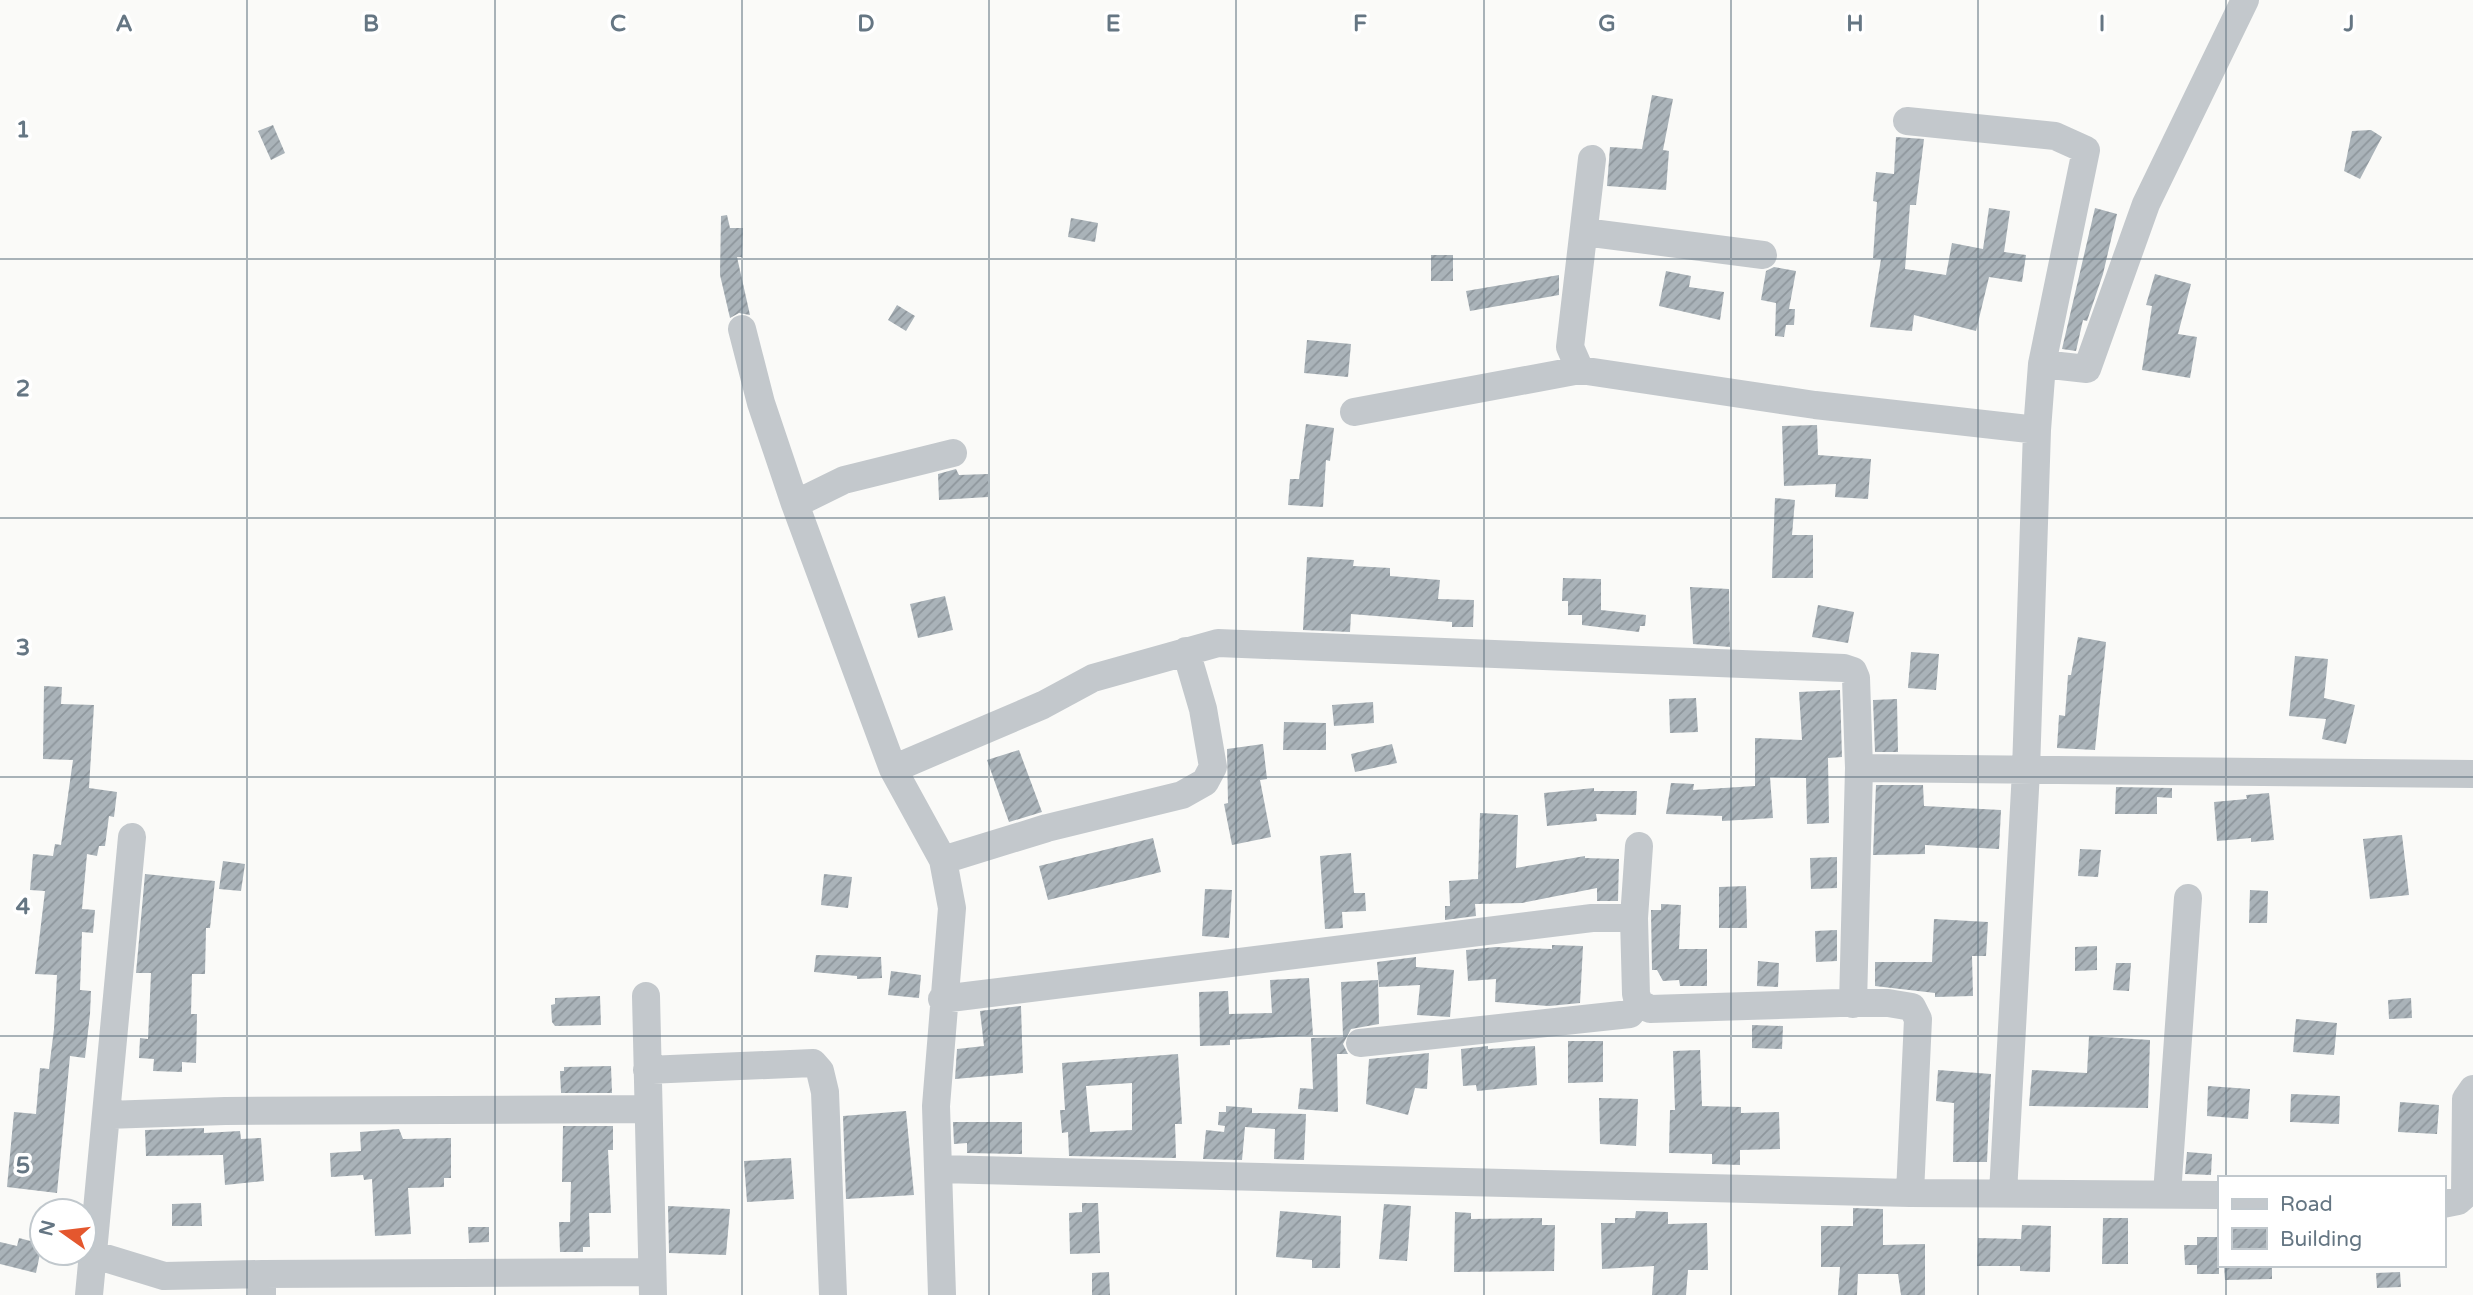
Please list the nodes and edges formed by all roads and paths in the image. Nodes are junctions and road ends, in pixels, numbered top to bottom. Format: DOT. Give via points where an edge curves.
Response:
graph roads {
  1 [pos="2245,0"];
  2 [pos="1907,121"];
  3 [pos="1592,159"];
  4 [pos="1584,232"];
  5 [pos="1763,255"];
  6 [pos="742,329"];
  7 [pos="2042,364"];
  8 [pos="1580,370"];
  9 [pos="1354,411"];
  10 [pos="2037,430"];
  11 [pos="953,453"];
  12 [pos="795,504"];
  13 [pos="1186,651"];
  14 [pos="1859,768"];
  15 [pos="893,769"];
  16 [pos="2026,771"];
  17 [pos="2473,774"];
  18 [pos="132,837"];
  19 [pos="1639,846"];
  20 [pos="943,860"];
  21 [pos="2188,898"];
  22 [pos="1634,918"];
  23 [pos="646,996"];
  24 [pos="942,999"];
  25 [pos="1639,1003"];
  26 [pos="1853,1004"];
  27 [pos="1360,1043"];
  28 [pos="648,1070"];
  29 [pos="2473,1089"];
  30 [pos="648,1109"];
  31 [pos="106,1115"];
  32 [pos="939,1169"];
  33 [pos="1910,1193"];
  34 [pos="2003,1193"];
  35 [pos="2167,1194"];
  36 [pos="2218,1195"];
  37 [pos="98,1201"];
  38 [pos="2445,1204"];
  39 [pos="98,1256"];
  40 [pos="92,1267"];
  41 [pos="653,1283"];
  42 [pos="262,1284"];
  43 [pos="89,1295"];
  44 [pos="833,1295"];
  45 [pos="942,1295"];
  1 -- 7 [label="street" via="2146,204 2087,369"];
  2 -- 7 [label="street" via="2055,136 2086,150"];
  3 -- 4 [label="street"];
  4 -- 5 [label="street"];
  4 -- 8 [label="street" via="1570,347"];
  6 -- 12 [label="street"];
  7 -- 10 [label="street"];
  8 -- 9 [label="street"];
  8 -- 10 [label="street" via="1815,405"];
  10 -- 16 [label="street"];
  11 -- 12 [label="street" via="844,480"];
  12 -- 15 [label="street"];
  13 -- 14 [label="street" via="1218,643 1844,668 1856,678"];
  13 -- 15 [label="street" via="1093,678"];
  13 -- 20 [label="street" via="1213,767 1205,782 1182,795 1046,828"];
  14 -- 16 [label="street"];
  14 -- 26 [label="street"];
  15 -- 20 [label="street"];
  16 -- 17 [label="street"];
  16 -- 34 [label="street"];
  18 -- 31 [label="street"];
  19 -- 22 [label="street"];
  20 -- 24 [label="street" via="952,908"];
  21 -- 35 [label="street"];
  22 -- 24 [label="street" via="1592,918"];
  22 -- 25 [label="street"];
  23 -- 28 [label="street"];
  24 -- 32 [label="street" via="936,1106"];
  25 -- 26 [label="street" via="1650,1009"];
  25 -- 27 [label="street" via="1630,1014"];
  26 -- 33 [label="street" via="1912,1007 1918,1019"];
  28 -- 30 [label="street"];
  28 -- 44 [label="street" via="813,1062 825,1093"];
  29 -- 38 [label="street" via="2466,1099 2465,1195"];
  30 -- 31 [label="street"];
  30 -- 41 [label="street"];
  31 -- 37 [label="street"];
  32 -- 33 [label="street"];
  32 -- 45 [label="street"];
  33 -- 34 [label="street"];
  34 -- 35 [label="street"];
  35 -- 36 [label="street"];
  39 -- 42 [label="street" via="164,1276"];
  40 -- 43 [label="street"];
  41 -- 42 [label="street"];
}
